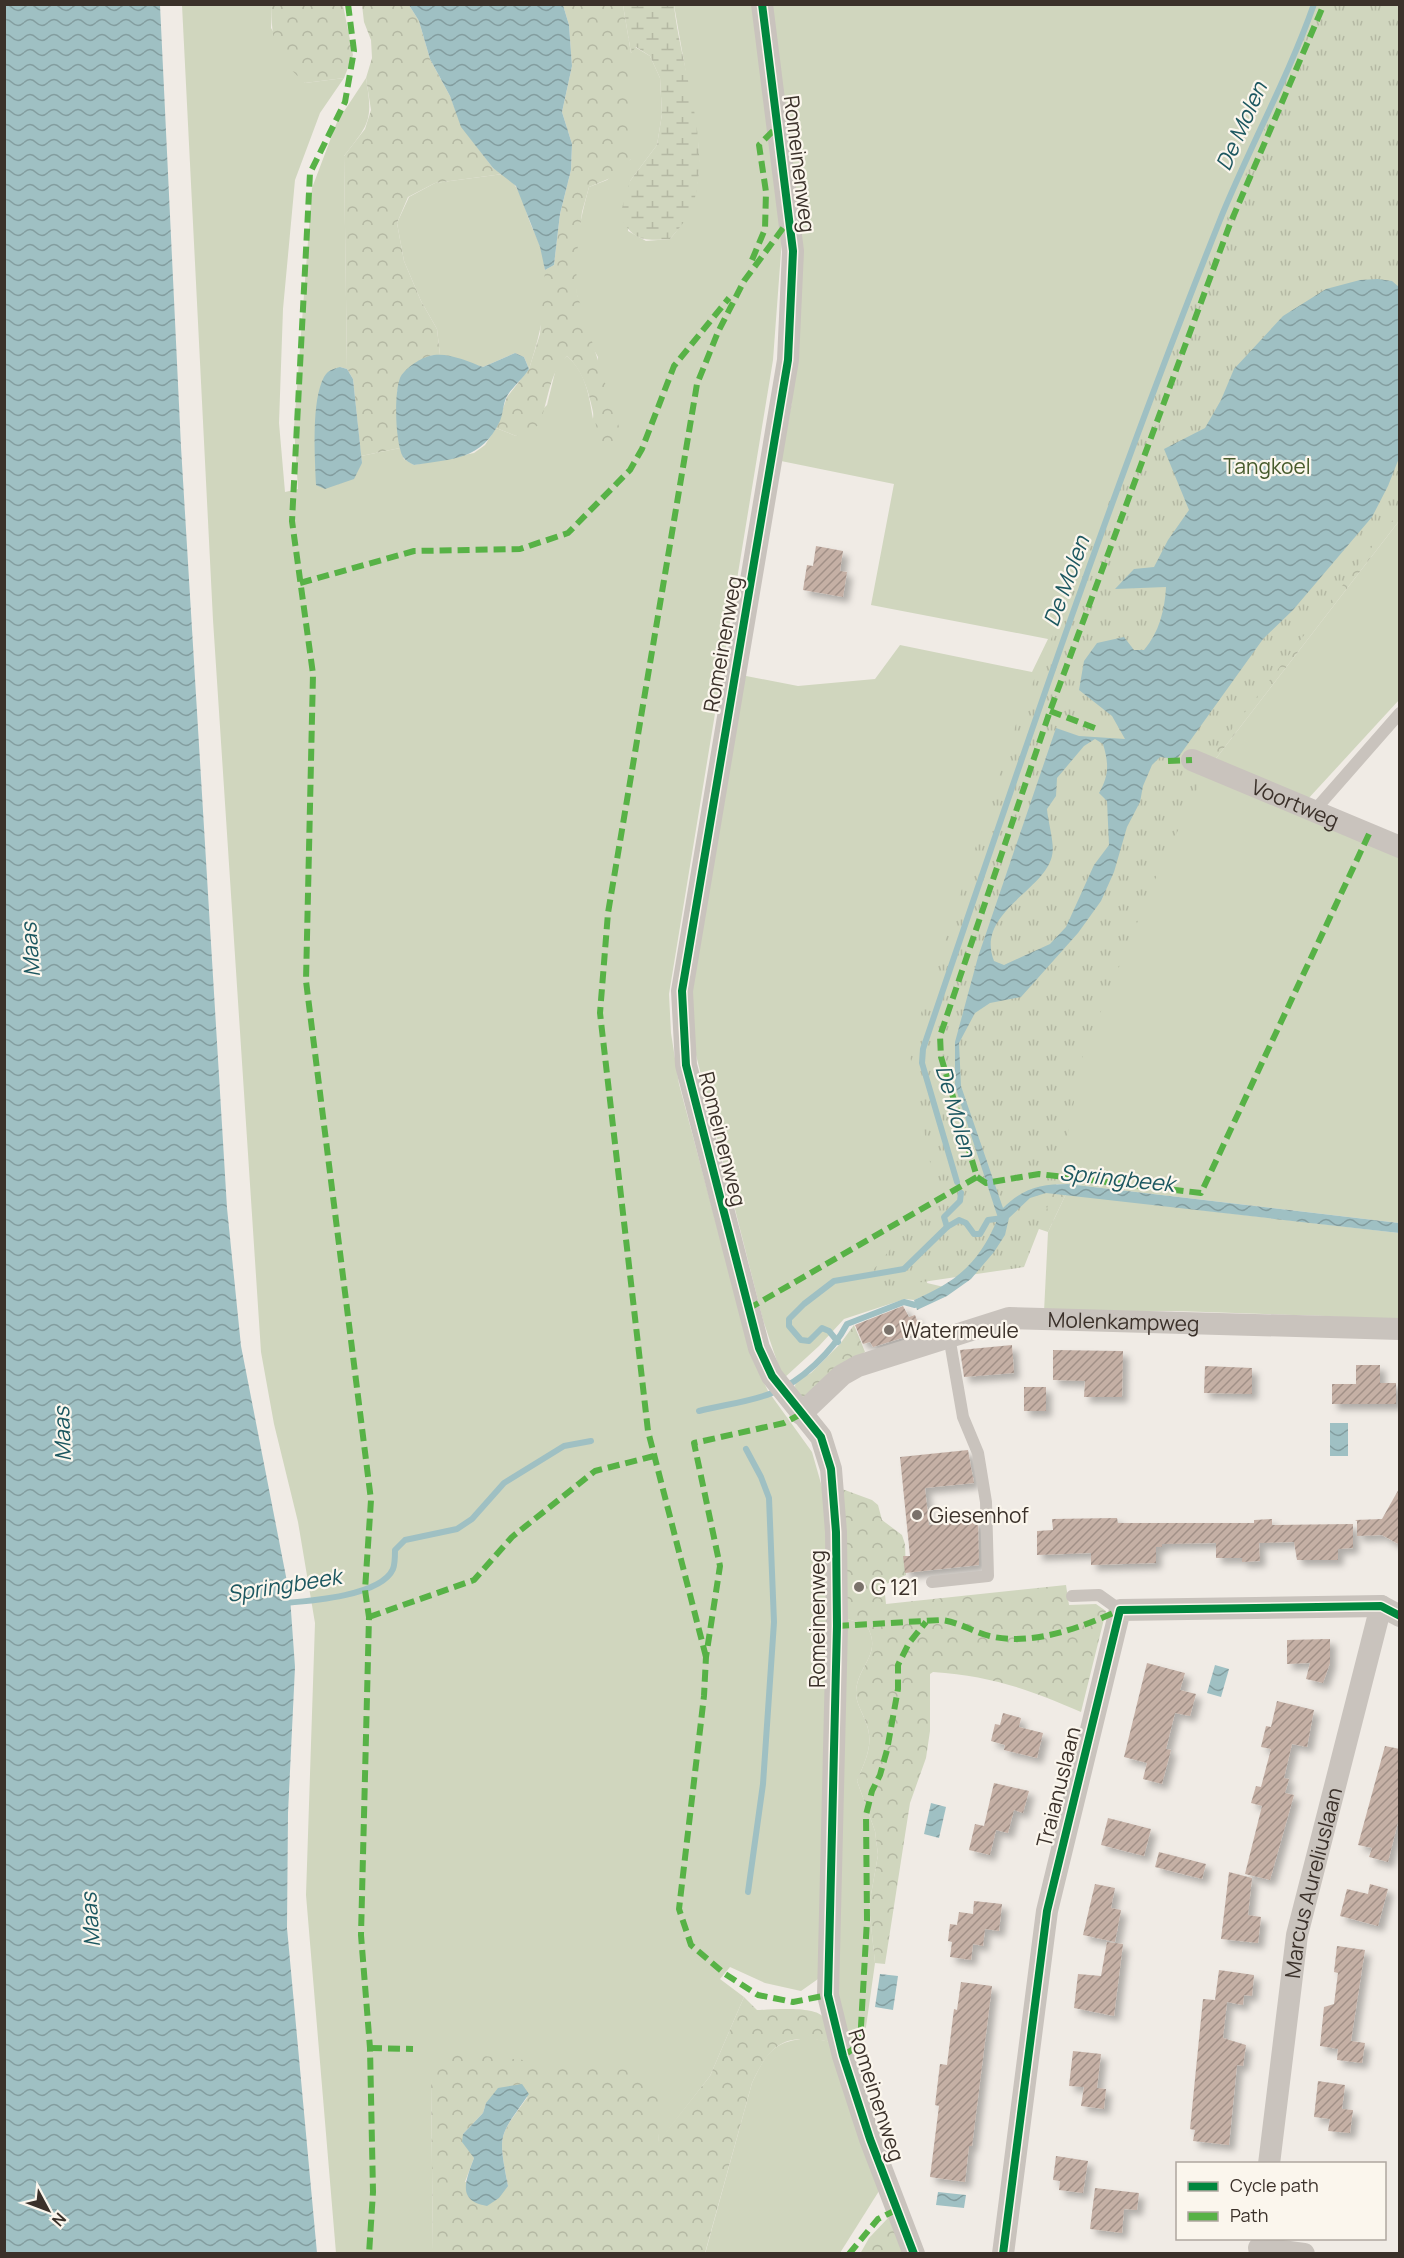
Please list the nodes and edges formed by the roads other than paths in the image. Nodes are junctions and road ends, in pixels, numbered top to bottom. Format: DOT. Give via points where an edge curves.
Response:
graph roads {
  1 [pos="762,4"];
  2 [pos="1400,713"];
  3 [pos="1192,760"];
  4 [pos="1314,811"];
  5 [pos="1400,847"];
  6 [pos="1400,1329"];
  7 [pos="949,1336"];
  8 [pos="794,1406"];
  9 [pos="932,1582"];
  10 [pos="1072,1596"];
  11 [pos="1120,1610"];
  12 [pos="1390,1611"];
  13 [pos="1269,2162"];
  14 [pos="1259,2246"];
  15 [pos="915,2253"];
  16 [pos="1004,2253"];
  17 [pos="1304,2253"];
  1 -- 8 [label="street, Romeinenweg" via="793,251 788,360 682,991 686,1065 754,1329 772,1376"];
  2 -- 4 [label="lane"];
  3 -- 4 [label="street, Voortweg"];
  4 -- 5 [label="street, Voortweg"];
  6 -- 7 [label="street, Molenkampweg" via="1009,1318"];
  7 -- 8 [label="street, Molenkampweg" via="858,1366"];
  7 -- 9 [label="lane" via="961,1408 978,1453 985,1492 988,1576"];
  8 -- 15 [label="street, Romeinenweg" via="821,1437 831,1469 836,1532 828,1995 870,2139"];
  10 -- 11 [label="lane" via="1099,1595"];
  11 -- 12 [label="street"];
  11 -- 16 [label="street, Traianuslaan" via="1047,1911"];
  12 -- 13 [label="street, Marcus Aureliuslaan" via="1297,1935"];
  14 -- 17 [label="street"];
}
